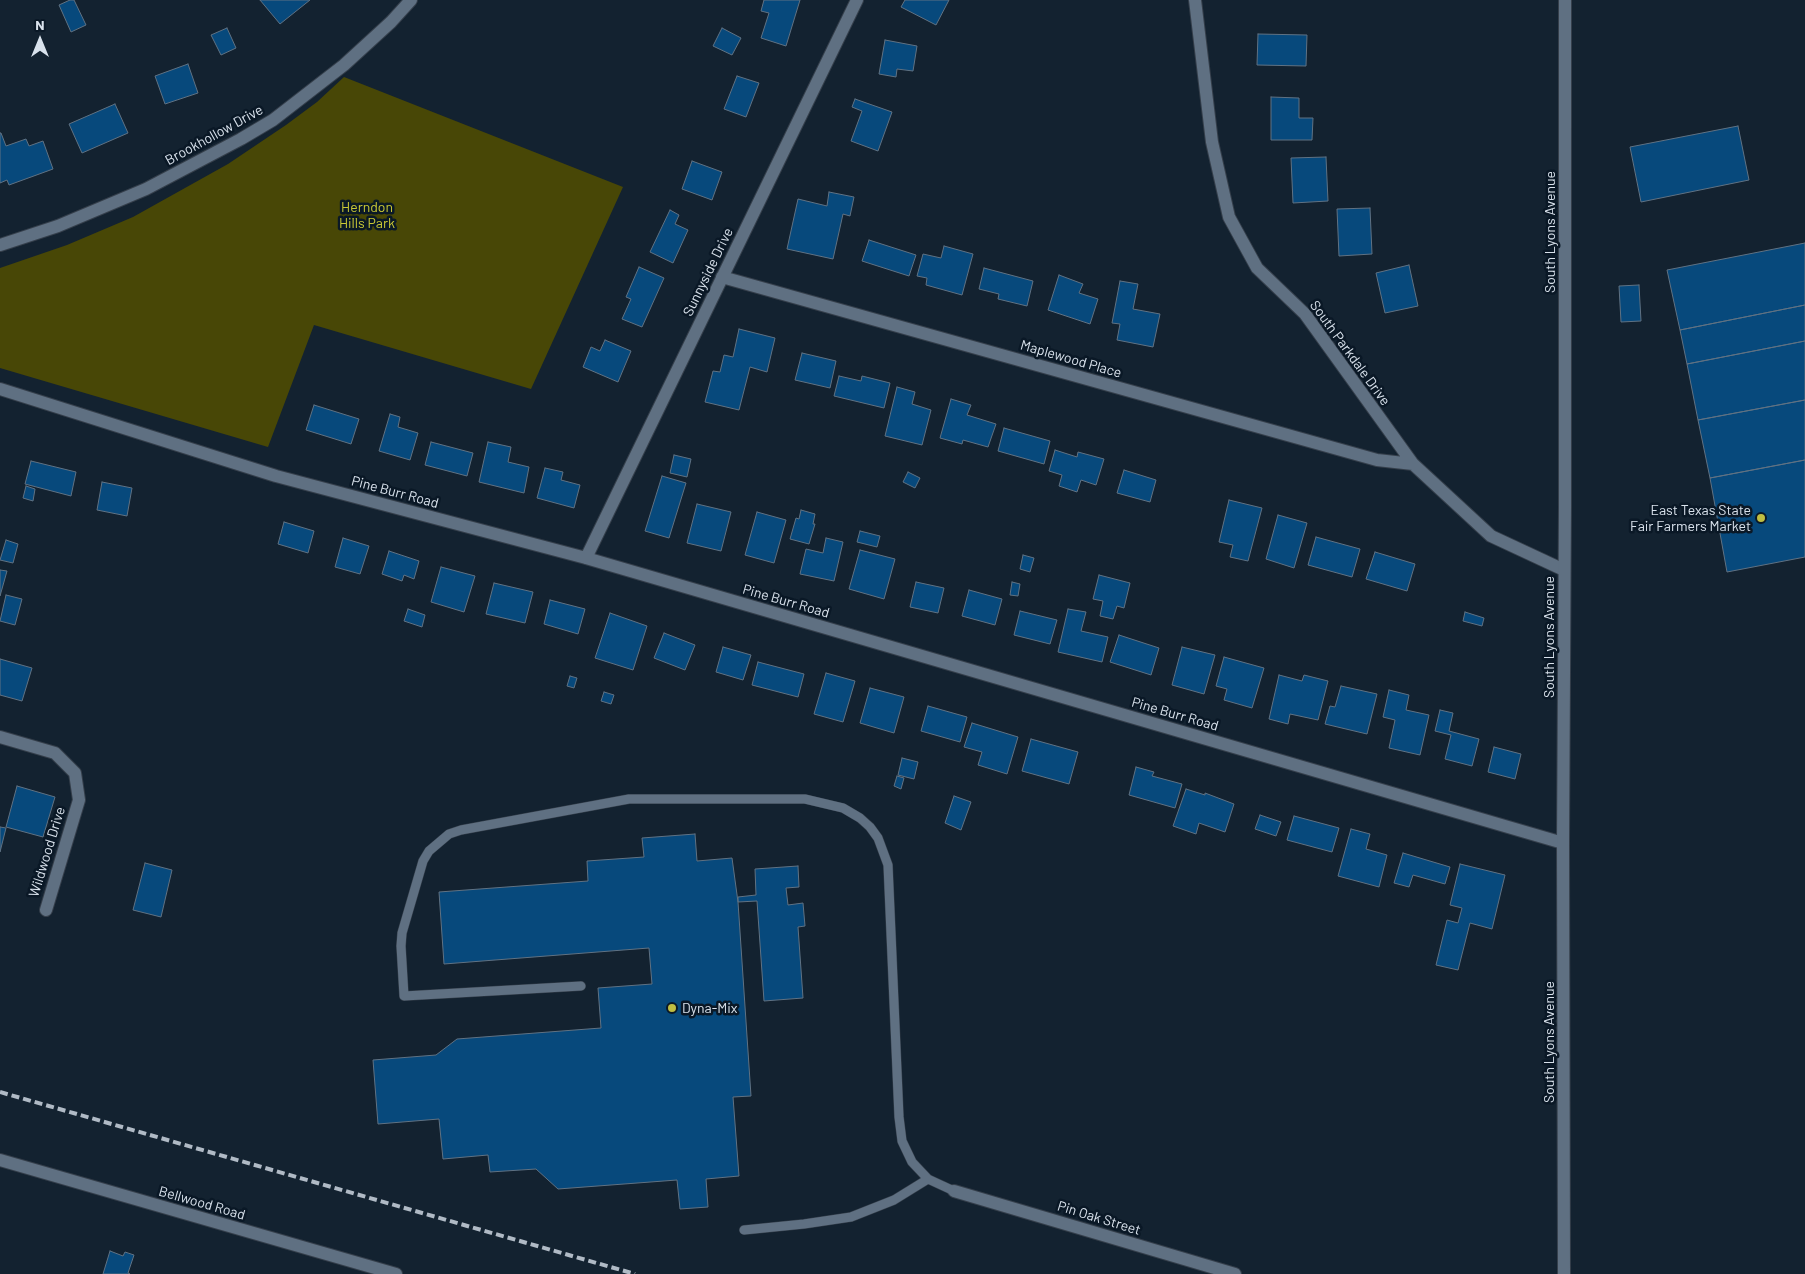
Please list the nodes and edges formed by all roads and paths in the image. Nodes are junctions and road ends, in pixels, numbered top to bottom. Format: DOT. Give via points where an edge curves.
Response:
graph roads {
  1 [pos="411,0"];
  2 [pos="857,0"];
  3 [pos="1195,0"];
  4 [pos="1565,0"];
  5 [pos="0,245"];
  6 [pos="722,277"];
  7 [pos="0,389"];
  8 [pos="1413,464"];
  9 [pos="586,558"];
  10 [pos="1564,570"];
  11 [pos="0,737"];
  12 [pos="1563,843"];
  13 [pos="46,910"];
  14 [pos="581,986"];
  15 [pos="0,1160"];
  16 [pos="928,1178"];
  17 [pos="954,1190"];
  18 [pos="744,1230"];
  19 [pos="396,1274"];
  20 [pos="1235,1274"];
  21 [pos="1564,1274"];
  1 -- 5 [label="street, Brookhollow Drive" via="344,65 273,120 146,189 58,226"];
  2 -- 6 [label="street, Sunnyside Drive"];
  3 -- 8 [label="street, South Parkdale Drive" via="1212,142 1229,217 1257,268 1305,314"];
  4 -- 10 [label="street, South Lyons Avenue"];
  6 -- 8 [label="street, Maplewood Place" via="1377,460"];
  6 -- 9 [label="street, Sunnyside Drive"];
  7 -- 9 [label="street, Pine Burr Road" via="276,476"];
  8 -- 10 [label="street, South Parkdale Drive" via="1491,536"];
  9 -- 12 [label="street, Pine Burr Road"];
  10 -- 12 [label="street, South Lyons Avenue"];
  11 -- 13 [label="street, Wildwood Drive" via="55,753 75,773 79,800"];
  12 -- 21 [label="street, South Lyons Avenue"];
  14 -- 16 [label="lane" via="404,996 402,933 423,861 429,852 449,834 461,830 617,800 805,800 843,808 870,827 878,838 888,865 902,1141 912,1162"];
  15 -- 19 [label="street, Bellwood Road"];
  16 -- 17 [label="lane"];
  16 -- 18 [label="lane" via="894,1200 851,1216"];
  17 -- 20 [label="street, Pin Oak Street"];
}
